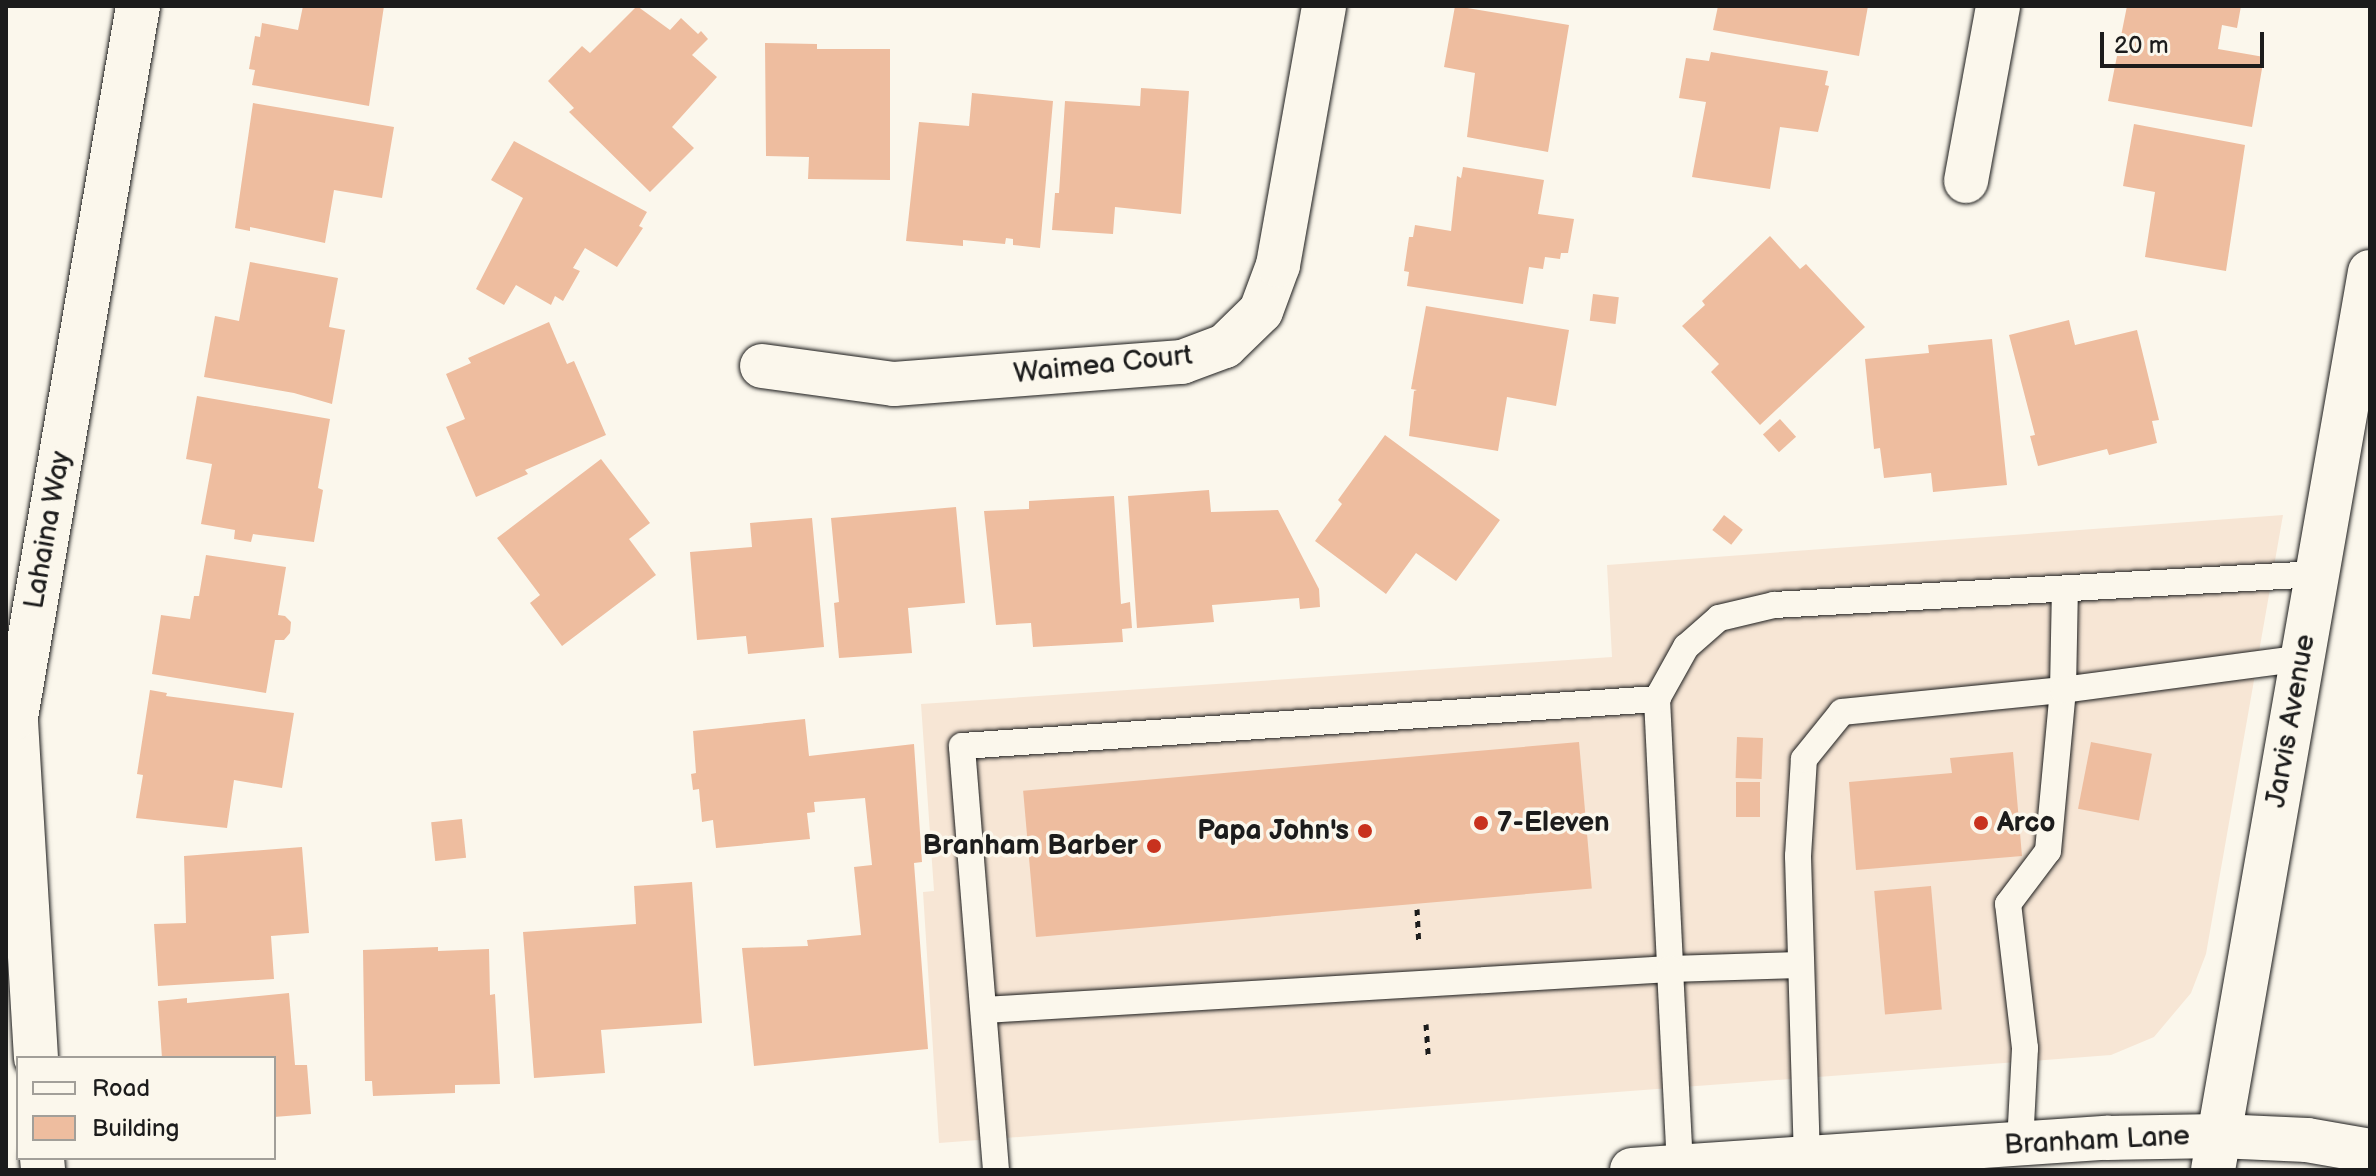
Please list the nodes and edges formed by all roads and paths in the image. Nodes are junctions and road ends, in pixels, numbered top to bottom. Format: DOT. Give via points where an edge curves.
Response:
graph roads {
  1 [pos="138,6"];
  2 [pos="1324,6"];
  3 [pos="1998,6"];
  4 [pos="1966,181"];
  5 [pos="2370,272"];
  6 [pos="762,366"];
  7 [pos="2317,574"];
  8 [pos="2065,590"];
  9 [pos="2303,658"];
  10 [pos="2063,690"];
  11 [pos="1657,699"];
  12 [pos="1417,909"];
  13 [pos="1419,942"];
  14 [pos="1799,965"];
  15 [pos="1670,969"];
  16 [pos="984,1010"];
  17 [pos="1425,1015"];
  18 [pos="36,1056"];
  19 [pos="1428,1056"];
  20 [pos="2020,1144"];
  21 [pos="2370,1151"];
  22 [pos="2216,1153"];
  23 [pos="1807,1160"];
  24 [pos="1680,1168"];
  25 [pos="996,1170"];
  26 [pos="1632,1170"];
  1 -- 18 [label="street, Lahaina Way" via="16,717"];
  2 -- 6 [label="street, Waimea Court" via="1278,265 1261,311 1225,346 1182,362 894,384"];
  3 -- 4 [label="street"];
  5 -- 7 [label="street, Jarvis Avenue"];
  7 -- 8 [label="lane"];
  7 -- 9 [label="street, Jarvis Avenue"];
  8 -- 10 [label="lane"];
  8 -- 11 [label="lane" via="1774,605 1719,618 1686,647"];
  9 -- 10 [label="lane"];
  9 -- 22 [label="street, Jarvis Avenue"];
  10 -- 14 [label="lane" via="1842,712 1804,759"];
  10 -- 20 [label="lane" via="2048,851 2008,904 2025,1048"];
  11 -- 15 [label="lane"];
  11 -- 16 [label="lane" via="962,746"];
  12 -- 13 [label="path"];
  14 -- 15 [label="lane"];
  14 -- 23 [label="lane"];
  15 -- 16 [label="lane"];
  15 -- 24 [label="lane"];
  16 -- 25 [label="lane"];
  17 -- 19 [label="path"];
  20 -- 22 [label="street, Branham Lane"];
  20 -- 23 [label="street, Branham Lane"];
  21 -- 22 [label="street, Branham Lane" via="2307,1140"];
  23 -- 24 [label="street, Branham Lane"];
  24 -- 26 [label="street, Branham Lane"];
}
